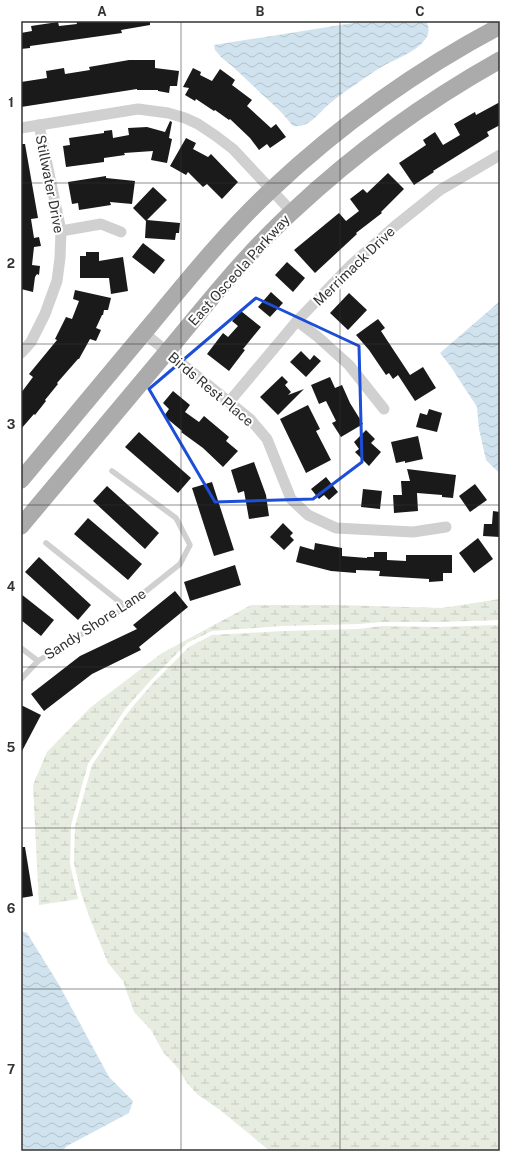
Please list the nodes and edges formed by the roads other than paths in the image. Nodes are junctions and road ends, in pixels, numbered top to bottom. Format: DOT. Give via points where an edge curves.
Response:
graph roads {
  1 [pos="500,26"];
  2 [pos="500,60"];
  3 [pos="39,125"];
  4 [pos="21,128"];
  5 [pos="500,155"];
  6 [pos="271,190"];
  7 [pos="292,212"];
  8 [pos="61,231"];
  9 [pos="121,232"];
  10 [pos="297,321"];
  11 [pos="144,332"];
  12 [pos="167,352"];
  13 [pos="21,353"];
  14 [pos="229,402"];
  15 [pos="384,409"];
  16 [pos="112,471"];
  17 [pos="21,480"];
  18 [pos="21,526"];
  19 [pos="446,527"];
  20 [pos="46,543"];
  21 [pos="126,607"];
  22 [pos="21,648"];
  23 [pos="38,661"];
  24 [pos="21,679"];
  1 -- 6 [label="main road" via="434,64 366,110 328,139"];
  2 -- 7 [label="main road, East Osceola Parkway" via="462,81 387,132"];
  3 -- 4 [label="street, Stillwater Drive"];
  3 -- 6 [label="street, Stillwater Drive" via="138,109 168,113 198,124 216,136 233,149"];
  3 -- 8 [label="street, Stillwater Drive"];
  5 -- 10 [label="street, Merrimack Drive" via="440,190 395,226 350,266"];
  6 -- 7 [label="street, Stillwater Drive"];
  6 -- 11 [label="main road" via="213,250"];
  7 -- 12 [label="main road, East Osceola Parkway" via="243,262"];
  8 -- 9 [label="street" via="101,224"];
  8 -- 13 [label="street, Stillwater Drive" via="57,281 31,342"];
  10 -- 14 [label="street, Merrimack Drive"];
  10 -- 15 [label="street" via="350,365"];
  11 -- 12 [label="street, Birds Rest Place"];
  11 -- 17 [label="main road"];
  12 -- 14 [label="street, Birds Rest Place"];
  12 -- 18 [label="main road, East Osceola Parkway"];
  14 -- 19 [label="street, Birds Rest Place" via="250,419 267,439 291,499 308,515 336,528 413,532"];
  16 -- 21 [label="lane, Sandy Shore Lane" via="176,518 190,546 180,564"];
  20 -- 21 [label="lane"];
  21 -- 23 [label="lane, Sandy Shore Lane"];
  22 -- 23 [label="lane"];
  23 -- 24 [label="lane, Sandy Shore Lane"];
}
